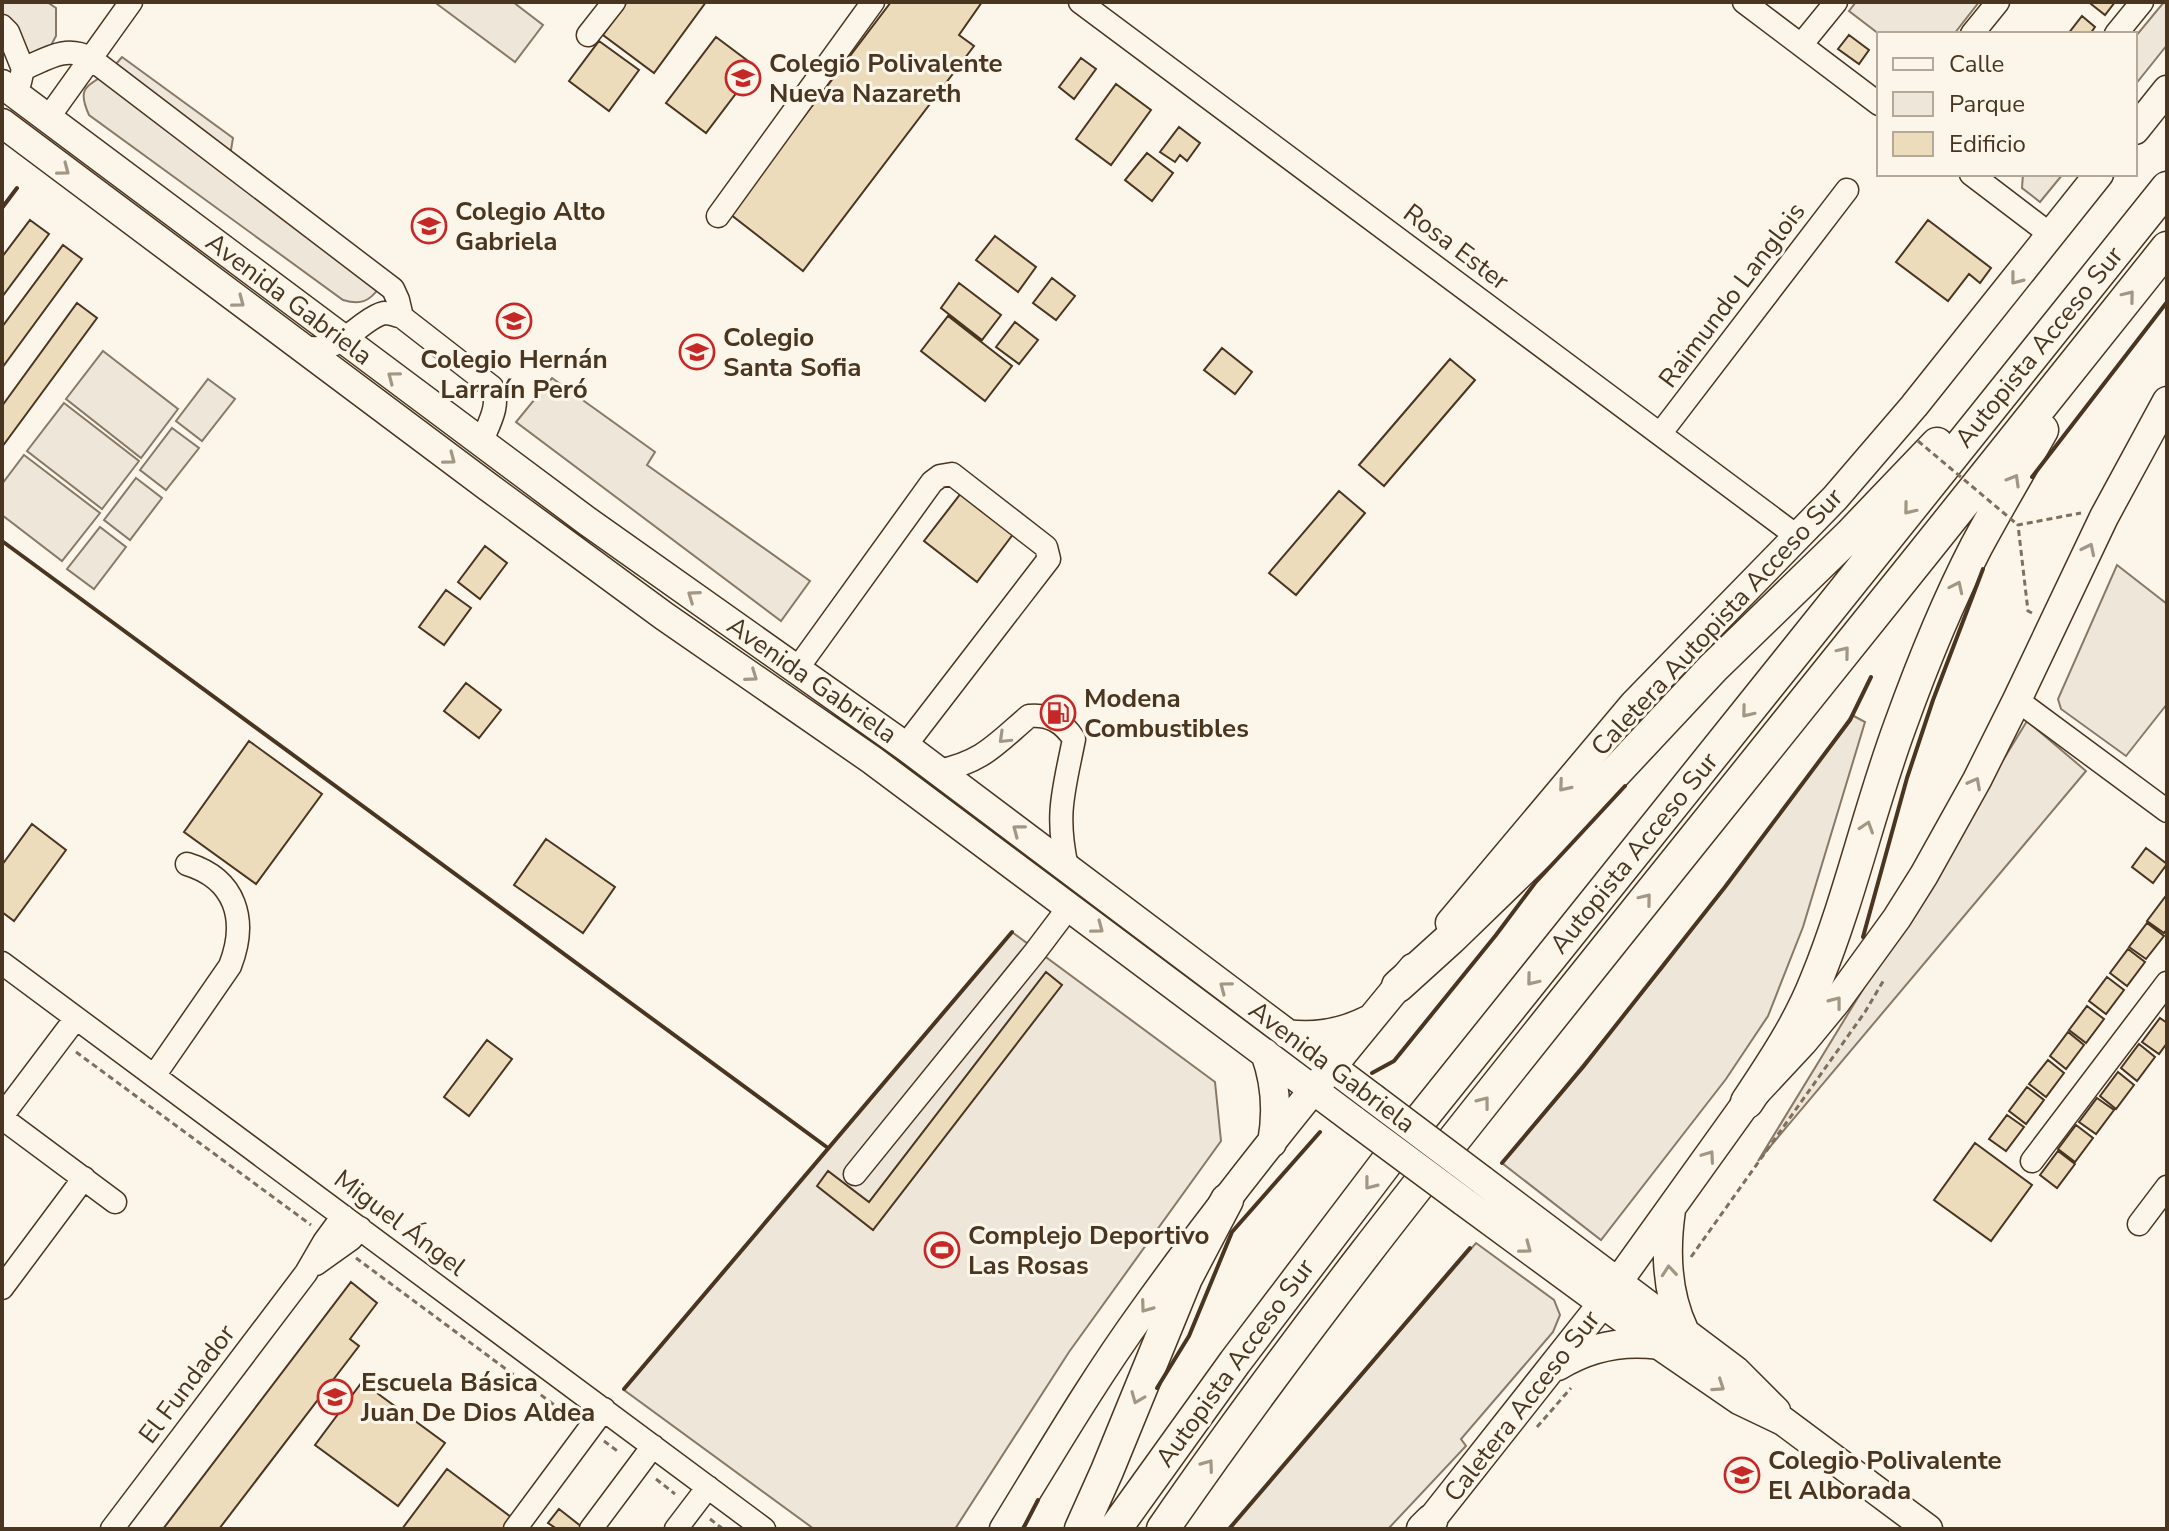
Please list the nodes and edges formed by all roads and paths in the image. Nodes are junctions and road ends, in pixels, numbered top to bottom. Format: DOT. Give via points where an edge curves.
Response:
graph roads {
  1 [pos="131,2"];
  2 [pos="614,2"];
  3 [pos="873,2"];
  4 [pos="1080,2"];
  5 [pos="1744,2"];
  6 [pos="1836,2"];
  7 [pos="1998,2"];
  8 [pos="2142,2"];
  9 [pos="2,26"];
  10 [pos="1974,32"];
  11 [pos="2118,32"];
  12 [pos="588,35"];
  13 [pos="1801,45"];
  14 [pos="90,58"];
  15 [pos="13,82"];
  16 [pos="2167,90"];
  17 [pos="1877,102"];
  18 [pos="48,118"];
  19 [pos="2,123"];
  20 [pos="2137,128"];
  21 [pos="2097,176"];
  22 [pos="1997,181"];
  23 [pos="2167,188"];
  24 [pos="1847,190"];
  25 [pos="718,216"];
  26 [pos="2051,235"];
  27 [pos="2167,248"];
  28 [pos="402,317"];
  29 [pos="2063,317"];
  30 [pos="343,340"];
  31 [pos="2091,343"];
  32 [pos="298,346"];
  33 [pos="2167,401"];
  34 [pos="1660,434"];
  35 [pos="1918,441"];
  36 [pos="481,443"];
  37 [pos="2090,511"];
  38 [pos="2018,525"];
  39 [pos="1798,537"];
  40 [pos="2028,611"];
  41 [pos="797,669"];
  42 [pos="2017,700"];
  43 [pos="905,746"];
  44 [pos="938,771"];
  45 [pos="2167,811"];
  46 [pos="187,864"];
  47 [pos="1067,867"];
  48 [pos="1069,907"];
  49 [pos="2,963"];
  50 [pos="2167,983"];
  51 [pos="1398,986"];
  52 [pos="1372,1017"];
  53 [pos="76,1018"];
  54 [pos="1287,1034"];
  55 [pos="59,1039"];
  56 [pos="1265,1053"];
  57 [pos="1331,1067"];
  58 [pos="154,1076"];
  59 [pos="1314,1090"];
  60 [pos="1747,1102"];
  61 [pos="2,1117"];
  62 [pos="1272,1143"];
  63 [pos="2032,1161"];
  64 [pos="855,1174"];
  65 [pos="84,1178"];
  66 [pos="2167,1187"];
  67 [pos="1227,1200"];
  68 [pos="115,1202"];
  69 [pos="1671,1210"];
  70 [pos="351,1222"];
  71 [pos="2139,1224"];
  72 [pos="334,1242"];
  73 [pos="2,1288"];
  74 [pos="1610,1293"];
  75 [pos="1684,1330"];
  76 [pos="1659,1345"];
  77 [pos="1548,1373"];
  78 [pos="604,1409"];
  79 [pos="1783,1421"];
  80 [pos="589,1430"];
  81 [pos="653,1446"];
  82 [pos="638,1466"];
  83 [pos="708,1487"];
  84 [pos="693,1507"];
  85 [pos="1426,1526"];
  86 [pos="112,1529"];
  87 [pos="515,1529"];
  88 [pos="591,1529"];
  89 [pos="676,1529"];
  90 [pos="723,1529"];
  91 [pos="764,1529"];
  92 [pos="1004,1529"];
  93 [pos="1081,1529"];
  94 [pos="1115,1529"];
  95 [pos="1163,1529"];
  96 [pos="1928,1529"];
  1 -- 14 [label="street"];
  2 -- 12 [label="street"];
  3 -- 25 [label="street"];
  4 -- 34 [label="street, Rosa Ester"];
  5 -- 13 [label="street"];
  6 -- 13 [label="street"];
  7 -- 10 [label="street"];
  8 -- 11 [label="street"];
  9 -- 15 [label="street" via="8,32"];
  13 -- 17 [label="street"];
  14 -- 15 [label="street" via="69,51"];
  14 -- 18 [label="street"];
  14 -- 28 [label="street" via="393,289"];
  15 -- 18 [label="main road, Avenida Gabriela"];
  16 -- 20 [label="main road"];
  18 -- 30 [label="main road, Avenida Gabriela"];
  19 -- 32 [label="main road, Avenida Gabriela, one-way"];
  21 -- 26 [label="main road, Caletera Autopista Acceso Sur"];
  22 -- 26 [label="street"];
  23 -- 29 [label="highway, Autopista Acceso Sur"];
  24 -- 34 [label="street, Raimundo Langlois"];
  26 -- 39 [label="main road, Caletera Autopista Acceso Sur, one-way" via="1914,406"];
  31 -- 27 [label="highway, Autopista Acceso Sur, one-way"];
  28 -- 30 [label="street" via="378,314"];
  28 -- 36 [label="street" via="492,387 496,403"];
  29 -- 51 [label="highway" via="1713,668 1551,841"];
  29 -- 94 [label="highway, Autopista Acceso Sur, one-way" via="1389,1159"];
  30 -- 32 [label="street" via="324,348"];
  36 -- 30 [label="main road, Avenida Gabriela, one-way"];
  60 -- 31 [label="highway, one-way" via="1815,983 1898,730 1957,587"];
  95 -- 31 [label="highway, Autopista Acceso Sur, one-way" via="1431,1169"];
  32 -- 48 [label="main road, Avenida Gabriela, one-way"];
  42 -- 33 [label="main road, one-way" via="2104,517"];
  34 -- 39 [label="street, Rosa Ester"];
  35 -- 38 [label="path, bridge"];
  41 -- 36 [label="main road, Avenida Gabriela, one-way"];
  37 -- 38 [label="path"];
  38 -- 40 [label="path"];
  39 -- 51 [label="main road, Caletera Autopista Acceso Sur, one-way" via="1634,704"];
  41 -- 43 [label="main road, Avenida Gabriela"];
  41 -- 43 [label="street" via="932,482 952,474 1046,547 1049,559"];
  42 -- 45 [label="street"];
  60 -- 42 [label="main road, one-way" via="1836,1002 1897,918"];
  43 -- 44 [label="main road, Avenida Gabriela"];
  47 -- 44 [label="main road, Avenida Gabriela, one-way"];
  47 -- 44 [label="street, one-way" via="1060,811 1074,739 1063,724 1047,716 1029,716 992,750"];
  46 -- 58 [label="street" via="211,874 229,893 237,915 236,952"];
  54 -- 47 [label="main road, Avenida Gabriela, one-way"];
  48 -- 56 [label="main road, Avenida Gabriela, one-way"];
  48 -- 64 [label="street"];
  49 -- 53 [label="street, Miguel Ángel"];
  50 -- 63 [label="street"];
  51 -- 52 [label="main road, Caletera Autopista Acceso Sur"];
  52 -- 54 [label="main road" via="1337,1032"];
  52 -- 57 [label="main road, Caletera Autopista Acceso Sur"];
  53 -- 55 [label="street"];
  53 -- 58 [label="street, Miguel Ángel"];
  54 -- 57 [label="main road, Avenida Gabriela"];
  55 -- 61 [label="street"];
  55 -- 72 [label="path"];
  56 -- 59 [label="main road, Avenida Gabriela"];
  56 -- 62 [label="main road" via="1276,1098"];
  57 -- 59 [label="main road"];
  57 -- 74 [label="main road, Avenida Gabriela, bridge" via="1482,1180"];
  58 -- 70 [label="street, Miguel Ángel"];
  59 -- 62 [label="main road"];
  59 -- 74 [label="main road, Avenida Gabriela, one-way, bridge" via="1463,1201"];
  69 -- 60 [label="main road, one-way"];
  61 -- 65 [label="street"];
  62 -- 67 [label="main road"];
  65 -- 68 [label="street"];
  65 -- 73 [label="street"];
  66 -- 71 [label="street"];
  67 -- 92 [label="main road, one-way" via="1111,1358"];
  67 -- 93 [label="highway, one-way" via="1186,1278"];
  69 -- 74 [label="main road"];
  75 -- 69 [label="main road, one-way" via="1669,1275"];
  70 -- 72 [label="street, El Fundador"];
  70 -- 78 [label="street, Miguel Ángel"];
  72 -- 80 [label="path"];
  72 -- 86 [label="street, El Fundador"];
  74 -- 75 [label="main road"];
  74 -- 76 [label="main road"];
  74 -- 77 [label="main road, Caletera Acceso Sur"];
  75 -- 79 [label="main road" via="1749,1382"];
  76 -- 77 [label="main road" via="1607,1345 1576,1355"];
  76 -- 79 [label="main road, one-way" via="1739,1400"];
  77 -- 85 [label="main road, Caletera Acceso Sur"];
  78 -- 80 [label="street"];
  78 -- 81 [label="street, Miguel Ángel"];
  79 -- 96 [label="main road"];
  80 -- 82 [label="path"];
  80 -- 87 [label="street"];
  81 -- 82 [label="street"];
  81 -- 83 [label="street, Miguel Ángel"];
  82 -- 84 [label="path"];
  82 -- 88 [label="street"];
  83 -- 84 [label="street"];
  83 -- 91 [label="street, Miguel Ángel"];
  84 -- 89 [label="street"];
  84 -- 90 [label="path"];
}
